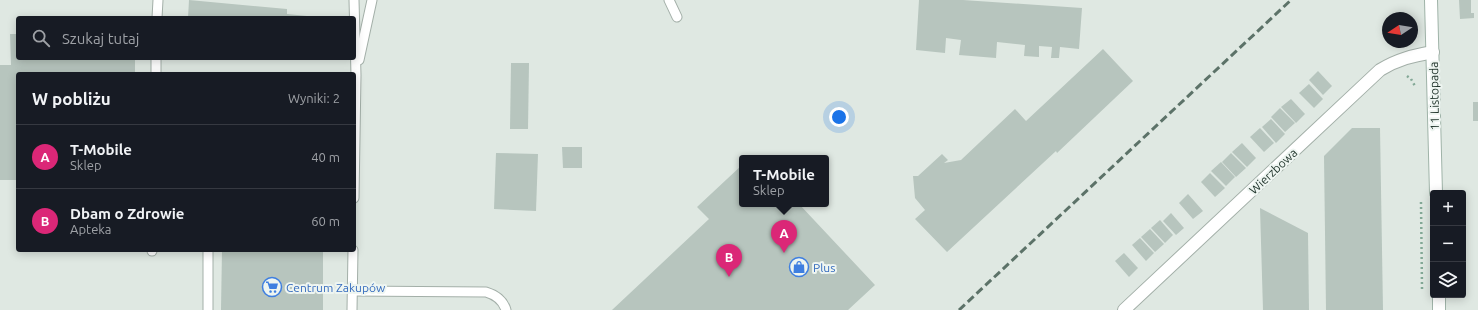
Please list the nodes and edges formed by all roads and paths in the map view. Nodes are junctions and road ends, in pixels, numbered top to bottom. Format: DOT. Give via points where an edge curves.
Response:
graph roads {
  1 [pos="158,0"];
  2 [pos="354,0"];
  3 [pos="372,0"];
  4 [pos="669,0"];
  5 [pos="1431,0"];
  6 [pos="157,16"];
  7 [pos="354,16"];
  8 [pos="677,17"];
  9 [pos="1433,52"];
  10 [pos="156,60"];
  11 [pos="356,60"];
  12 [pos="156,72"];
  13 [pos="356,72"];
  14 [pos="356,75"];
  15 [pos="1436,190"];
  16 [pos="208,252"];
  17 [pos="353,252"];
  18 [pos="352,291"];
  19 [pos="1439,298"];
  20 [pos="208,310"];
  21 [pos="352,310"];
  22 [pos="506,310"];
  23 [pos="1124,310"];
  24 [pos="1439,310"];
  1 -- 6 [label="lane"];
  2 -- 7 [label="lane"];
  3 -- 14 [label="lane"];
  4 -- 8 [label="lane"];
  5 -- 9 [label="street, 11 Listopada"];
  9 -- 15 [label="street, 11 Listopada"];
  9 -- 23 [label="street, Wierzbowa" via="1407,57 1380,70"];
  10 -- 12 [label="lane"];
  11 -- 13 [label="lane"];
  16 -- 20 [label="lane"];
  17 -- 18 [label="lane"];
  18 -- 21 [label="lane"];
  18 -- 22 [label="lane" via="486,292 499,297"];
  19 -- 24 [label="street"];
}
